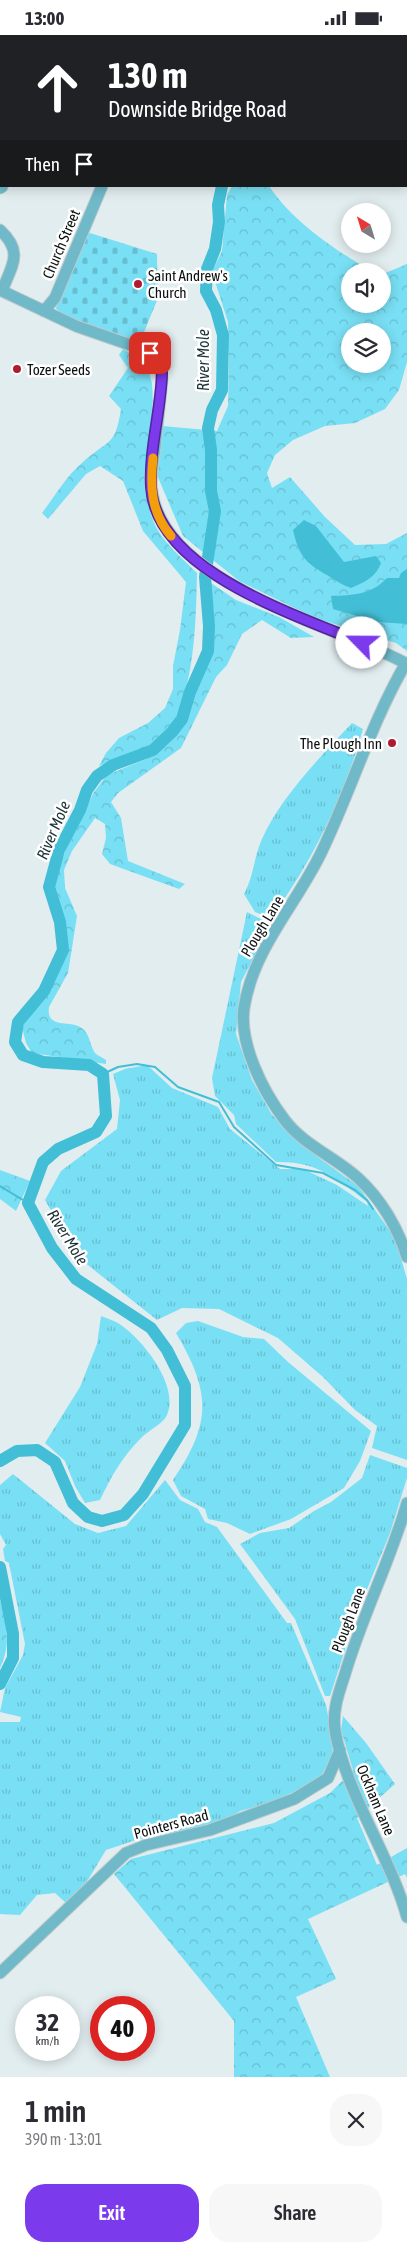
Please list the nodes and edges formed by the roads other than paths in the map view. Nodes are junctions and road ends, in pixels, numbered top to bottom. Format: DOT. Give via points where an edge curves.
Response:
graph roads {
  1 [pos="102,187"];
  2 [pos="0,230"];
  3 [pos="1,290"];
  4 [pos="44,311"];
  5 [pos="406,664"];
  6 [pos="407,1257"];
  7 [pos="407,1503"];
  8 [pos="340,1750"];
  9 [pos="328,1778"];
  10 [pos="351,1779"];
  11 [pos="406,1909"];
  12 [pos="0,1973"];
  1 -- 4 [label="street, Church Street" via="55,297"];
  2 -- 3 [label="street" via="15,251"];
  3 -- 4 [label="street"];
  4 -- 5 [label="street" via="76,327 139,347 155,356 160,363 162,379 151,487 160,519 179,544 238,589"];
  5 -- 6 [label="street, Plough Lane" via="321,853 296,899 271,935 253,972 244,1009 246,1041 256,1072 284,1119 300,1137 357,1177 376,1198 400,1236"];
  7 -- 8 [label="street, Plough Lane" via="353,1647 336,1703 335,1727"];
  8 -- 9 [label="street"];
  8 -- 10 [label="street, Ockham Lane"];
  9 -- 10 [label="street"];
  9 -- 12 [label="street, Pointers Road" via="308,1792 274,1808 210,1831 134,1849 115,1862"];
  10 -- 11 [label="street, Ockham Lane"];
}
